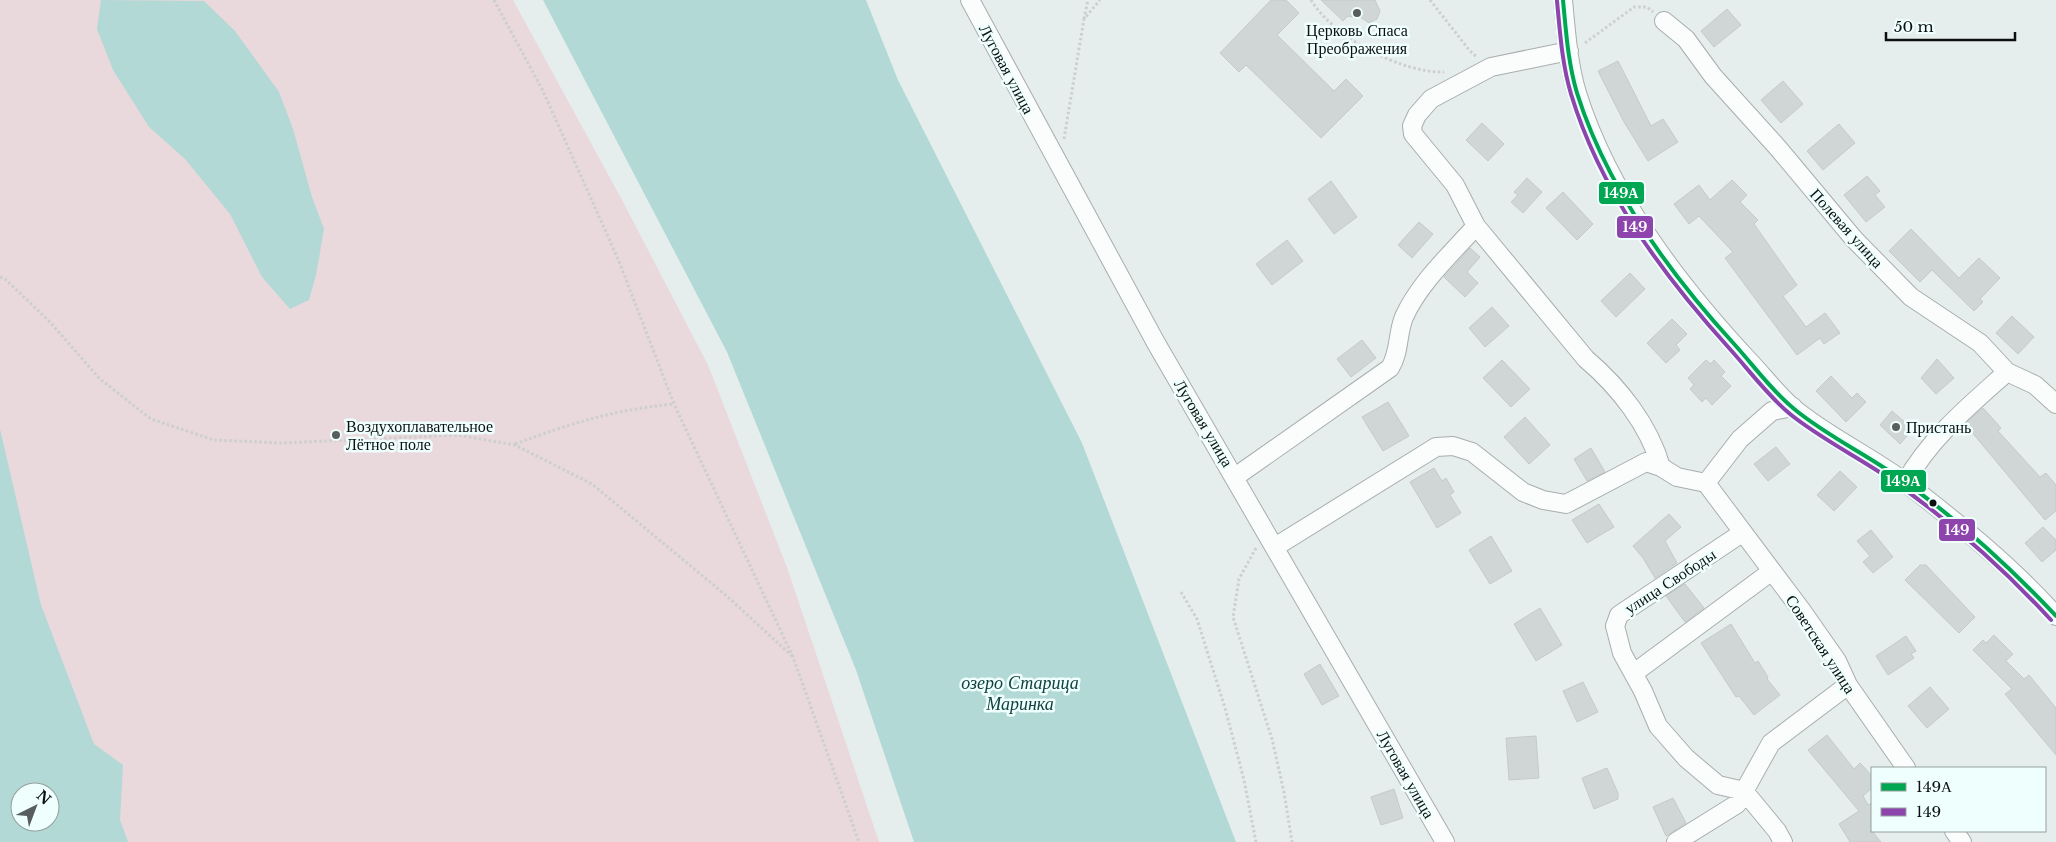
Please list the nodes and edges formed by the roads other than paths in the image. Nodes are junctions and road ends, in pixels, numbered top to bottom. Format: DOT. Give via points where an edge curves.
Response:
graph roads {
  1 [pos="970,0"];
  2 [pos="1563,0"];
  3 [pos="1664,21"];
  4 [pos="1569,51"];
  5 [pos="1476,226"];
  6 [pos="2007,372"];
  7 [pos="2056,404"];
  8 [pos="1793,408"];
  9 [pos="1661,467"];
  10 [pos="1235,477"];
  11 [pos="1706,483"];
  12 [pos="1905,483"];
  13 [pos="1738,526"];
  14 [pos="1271,540"];
  15 [pos="1772,571"];
  16 [pos="2056,616"];
  17 [pos="1634,673"];
  18 [pos="1848,685"];
  19 [pos="1905,767"];
  20 [pos="1744,792"];
  21 [pos="1445,842"];
  22 [pos="1676,842"];
  23 [pos="1783,842"];
  1 -- 10 [label="street, Луговая улица" via="1151,335"];
  2 -- 4 [label="street"];
  3 -- 6 [label="street, Полевая улица" via="1686,39 1713,76 1854,239 1910,297 1980,343"];
  4 -- 5 [label="street" via="1491,68 1431,99 1417,115 1412,126 1413,134 1455,185"];
  4 -- 8 [label="street" via="1577,92 1602,157 1634,214 1716,325"];
  5 -- 9 [label="street" via="1586,359 1606,376 1632,409 1656,450"];
  5 -- 10 [label="street" via="1414,299 1404,318 1397,357 1390,368"];
  6 -- 7 [label="street, Полевая улица" via="2035,385"];
  6 -- 12 [label="street" via="1934,439 1917,460"];
  8 -- 11 [label="street" via="1772,411 1740,438"];
  8 -- 12 [label="street"];
  9 -- 11 [label="street" via="1676,477"];
  9 -- 14 [label="street" via="1646,462 1566,504 1523,492 1472,452 1453,446 1436,447"];
  10 -- 14 [label="street, Луговая улица"];
  11 -- 13 [label="street, Советская улица"];
  12 -- 16 [label="street" via="2000,562"];
  13 -- 15 [label="street, Советская улица"];
  13 -- 17 [label="street, улица Свободы" via="1619,615 1615,626 1622,653"];
  14 -- 21 [label="street, Луговая улица"];
  15 -- 17 [label="street"];
  15 -- 18 [label="street, Советская улица" via="1837,661"];
  17 -- 20 [label="street, улица Свободы" via="1658,726 1686,758 1718,784"];
  18 -- 19 [label="street, Советская улица"];
  18 -- 20 [label="street" via="1771,742"];
  20 -- 22 [label="street" via="1734,807"];
  20 -- 23 [label="street" via="1778,831"];
}
